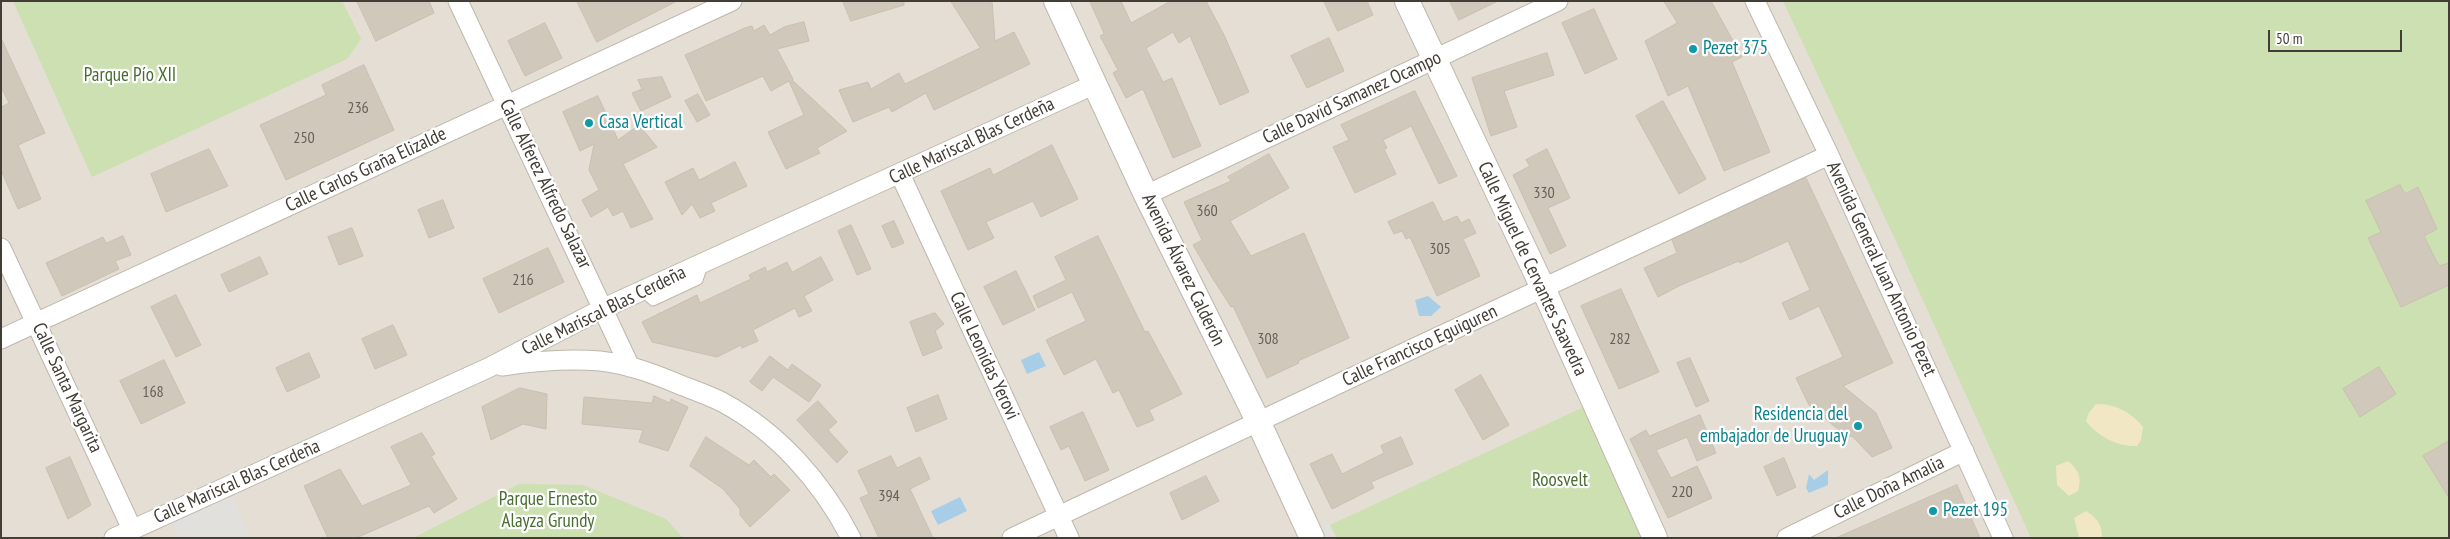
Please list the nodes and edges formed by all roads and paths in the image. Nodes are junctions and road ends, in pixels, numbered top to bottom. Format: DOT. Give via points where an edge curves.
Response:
graph roads {
  1 [pos="458,1"];
  2 [pos="732,1"];
  3 [pos="1056,1"];
  4 [pos="1407,1"];
  5 [pos="1558,1"];
  6 [pos="1755,1"];
  7 [pos="1434,60"];
  8 [pos="1095,84"];
  9 [pos="507,105"];
  10 [pos="1829,156"];
  11 [pos="900,174"];
  12 [pos="1146,195"];
  13 [pos="1,248"];
  14 [pos="1543,288"];
  15 [pos="604,308"];
  16 [pos="37,322"];
  17 [pos="1,339"];
  18 [pos="630,367"];
  19 [pos="488,368"];
  20 [pos="1258,421"];
  21 [pos="1964,451"];
  22 [pos="1058,515"];
  23 [pos="132,530"];
  24 [pos="114,538"];
  25 [pos="851,538"];
  26 [pos="1012,538"];
  27 [pos="1069,538"];
  28 [pos="1312,538"];
  29 [pos="1655,538"];
  30 [pos="1787,538"];
  31 [pos="2003,538"];
  1 -- 9 [label="street, Calle Alferez Alfredo Salazar"];
  2 -- 9 [label="street, Calle Carlos Graña Elizalde"];
  3 -- 8 [label="street, Avenida Álvarez Calderón"];
  4 -- 7 [label="street, Calle Miguel de Cervantes Saavedra"];
  5 -- 7 [label="street, Calle David Samanez Ocampo"];
  6 -- 10 [label="street, Avenida General Juan Antonio Pezet"];
  7 -- 12 [label="street, Calle David Samanez Ocampo"];
  7 -- 14 [label="street, Calle Miguel de Cervantes Saavedra"];
  8 -- 11 [label="street, Calle Mariscal Blas Cerdeña"];
  8 -- 12 [label="street, Avenida Álvarez Calderón"];
  9 -- 15 [label="street, Calle Alferez Alfredo Salazar"];
  9 -- 16 [label="street, Calle Carlos Graña Elizalde"];
  10 -- 14 [label="street, Calle Francisco Eguiguren"];
  10 -- 21 [label="street, Avenida General Juan Antonio Pezet"];
  11 -- 15 [label="street, Calle Mariscal Blas Cerdeña"];
  11 -- 22 [label="street, Calle Leonidas Yerovi"];
  12 -- 20 [label="street, Avenida Álvarez Calderón"];
  13 -- 16 [label="street, Calle Santa Margarita"];
  14 -- 20 [label="street, Calle Francisco Eguiguren"];
  14 -- 29 [label="street, Calle Miguel de Cervantes Saavedra"];
  15 -- 18 [label="street, Calle Alferez Alfredo Salazar"];
  15 -- 19 [label="street, Calle Mariscal Blas Cerdeña"];
  16 -- 17 [label="street, Calle Carlos Graña Elizalde"];
  16 -- 23 [label="street, Calle Santa Margarita"];
  18 -- 19 [label="street" via="601,361 545,360"];
  18 -- 25 [label="street" via="722,402 756,424 799,462 838,512"];
  19 -- 23 [label="street, Calle Mariscal Blas Cerdeña"];
  20 -- 22 [label="street, Calle Francisco Eguiguren"];
  20 -- 28 [label="street, Avenida Álvarez Calderón"];
  21 -- 30 [label="street, Calle Doña Amalia"];
  21 -- 31 [label="street, Avenida General Juan Antonio Pezet"];
  22 -- 26 [label="street, Calle Francisco Eguiguren"];
  22 -- 27 [label="street, Calle Leonidas Yerovi"];
  23 -- 24 [label="street, Calle Mariscal Blas Cerdeña"];
}
